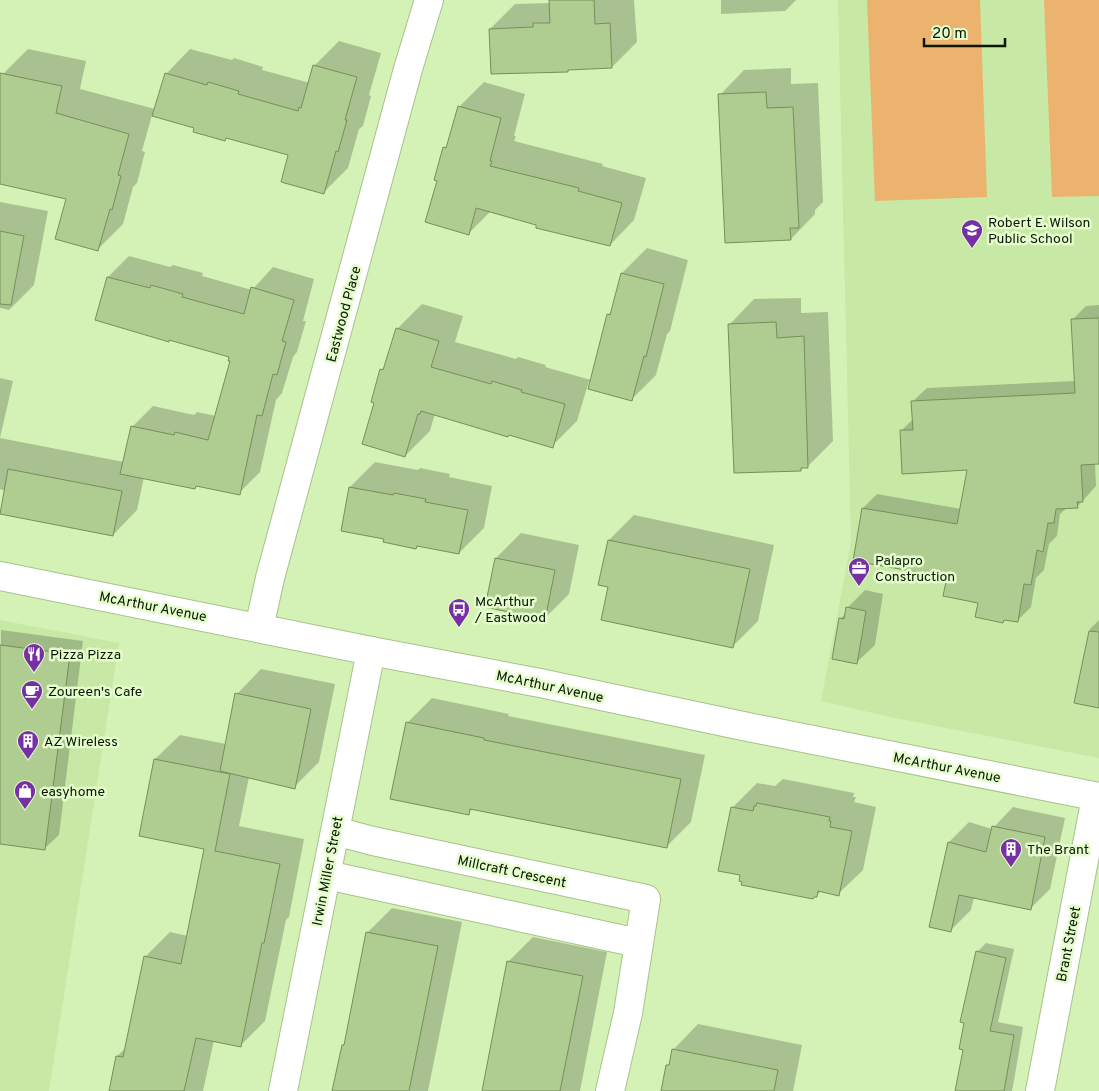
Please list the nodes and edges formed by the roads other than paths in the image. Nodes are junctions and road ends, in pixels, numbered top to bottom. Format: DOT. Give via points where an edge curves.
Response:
graph roads {
  1 [pos="429,0"];
  2 [pos="0,576"];
  3 [pos="259,628"];
  4 [pos="371,651"];
  5 [pos="1097,797"];
  6 [pos="335,832"];
  7 [pos="327,875"];
  8 [pos="638,943"];
  9 [pos="282,1091"];
  10 [pos="610,1091"];
  11 [pos="1040,1091"];
  1 -- 3 [label="street, Eastwood Place" via="408,68"];
  2 -- 3 [label="street, McArthur Avenue"];
  3 -- 4 [label="street, McArthur Avenue"];
  4 -- 5 [label="street, McArthur Avenue"];
  4 -- 6 [label="street, Irwin Miller Street"];
  5 -- 11 [label="street, Brant Street"];
  6 -- 7 [label="street, Irwin Miller Street"];
  6 -- 8 [label="street, Millcraft Crescent" via="646,899"];
  7 -- 8 [label="street"];
  7 -- 9 [label="street, Irwin Miller Street"];
  8 -- 10 [label="street, Millcraft Crescent" via="628,1013"];
}
